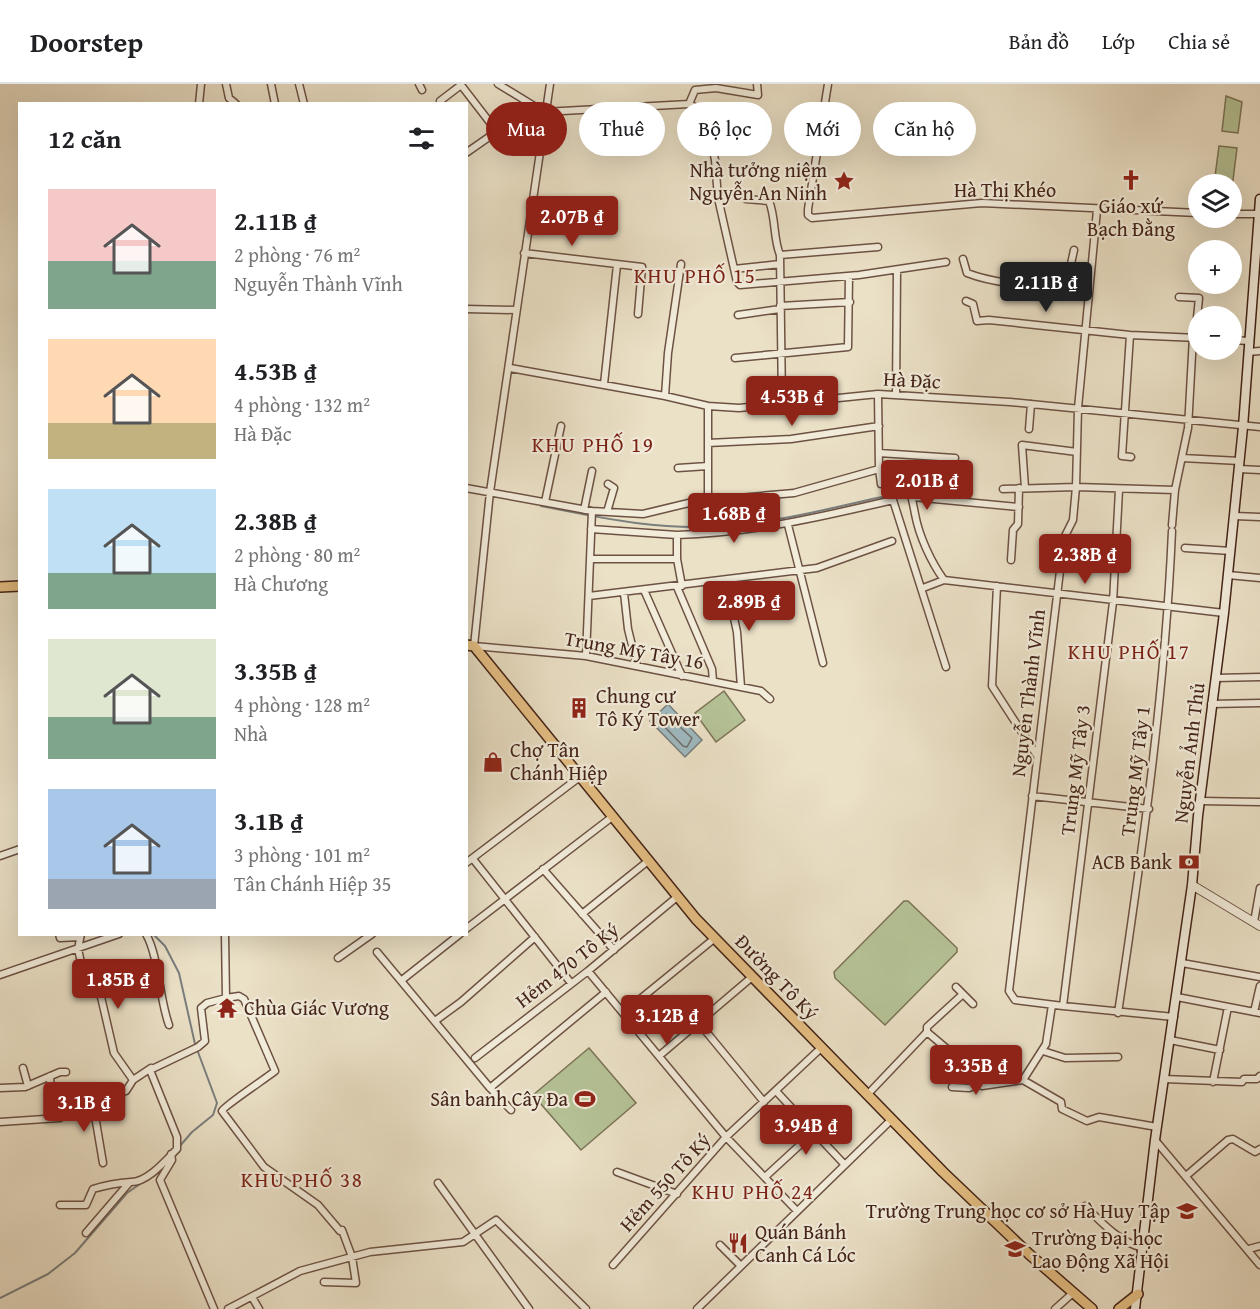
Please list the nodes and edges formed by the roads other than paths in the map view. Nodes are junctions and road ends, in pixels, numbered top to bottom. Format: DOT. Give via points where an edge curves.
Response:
graph roads {
  1 [pos="201,84"];
  2 [pos="226,84"];
  3 [pos="271,84"];
  4 [pos="299,84"];
  5 [pos="498,84"];
  6 [pos="550,84"];
  7 [pos="757,84"];
  8 [pos="828,84"];
  9 [pos="440,100"];
  10 [pos="200,102"];
  11 [pos="234,102"];
  12 [pos="275,102"];
  13 [pos="304,102"];
  14 [pos="525,102"];
  15 [pos="546,102"];
  16 [pos="690,102"];
  17 [pos="677,105"];
  18 [pos="567,111"];
  19 [pos="486,117"];
  20 [pos="486,140"];
  21 [pos="468,152"];
  22 [pos="537,156"];
  23 [pos="714,156"];
  24 [pos="741,195"];
  25 [pos="1260,199"];
  26 [pos="1097,210"];
  27 [pos="1188,213"];
  28 [pos="1242,214"];
  29 [pos="1258,214"];
  30 [pos="878,247"];
  31 [pos="1074,250"];
  32 [pos="524,253"];
  33 [pos="780,255"];
  34 [pos="963,259"];
  35 [pos="946,262"];
  36 [pos="681,264"];
  37 [pos="780,264"];
  38 [pos="617,265"];
  39 [pos="734,268"];
  40 [pos="897,270"];
  41 [pos="849,276"];
  42 [pos="780,283"];
  43 [pos="1179,297"];
  44 [pos="966,301"];
  45 [pos="850,302"];
  46 [pos="1256,303"];
  47 [pos="1198,306"];
  48 [pos="780,308"];
  49 [pos="468,309"];
  50 [pos="515,310"];
  51 [pos="638,314"];
  52 [pos="738,315"];
  53 [pos="1086,329"];
  54 [pos="1130,335"];
  55 [pos="1188,337"];
  56 [pos="1242,341"];
  57 [pos="1250,341"];
  58 [pos="1260,351"];
  59 [pos="1248,352"];
  60 [pos="781,353"];
  61 [pos="735,358"];
  62 [pos="1193,360"];
  63 [pos="510,368"];
  64 [pos="604,384"];
  65 [pos="878,394"];
  66 [pos="896,395"];
  67 [pos="665,396"];
  68 [pos="782,404"];
  69 [pos="1031,404"];
  70 [pos="708,406"];
  71 [pos="1078,408"];
  72 [pos="1124,413"];
  73 [pos="1188,418"];
  74 [pos="561,426"];
  75 [pos="879,426"];
  76 [pos="1243,427"];
  77 [pos="1260,427"];
  78 [pos="1029,429"];
  79 [pos="708,443"];
  80 [pos="1077,452"];
  81 [pos="879,453"];
  82 [pos="1131,457"];
  83 [pos="955,458"];
  84 [pos="1182,458"];
  85 [pos="1240,465"];
  86 [pos="708,466"];
  87 [pos="678,468"];
  88 [pos="879,469"];
  89 [pos="1260,470"];
  90 [pos="592,471"];
  91 [pos="608,484"];
  92 [pos="1076,487"];
  93 [pos="468,488"];
  94 [pos="1022,488"];
  95 [pos="1004,489"];
  96 [pos="1119,490"];
  97 [pos="1175,490"];
  98 [pos="490,492"];
  99 [pos="913,497"];
  100 [pos="708,500"];
  101 [pos="545,502"];
  102 [pos="1018,507"];
  103 [pos="584,510"];
  104 [pos="606,512"];
  105 [pos="592,515"];
  106 [pos="1235,516"];
  107 [pos="1260,518"];
  108 [pos="788,525"];
  109 [pos="591,530"];
  110 [pos="677,535"];
  111 [pos="892,541"];
  112 [pos="1185,548"];
  113 [pos="1231,551"];
  114 [pos="590,559"];
  115 [pos="677,559"];
  116 [pos="1011,560"];
  117 [pos="800,571"];
  118 [pos="1228,575"];
  119 [pos="1260,578"];
  120 [pos="726,580"];
  121 [pos="944,580"];
  122 [pos="18,586"];
  123 [pos="680,586"];
  124 [pos="997,586"];
  125 [pos="0,587"];
  126 [pos="923,588"];
  127 [pos="644,590"];
  128 [pos="624,592"];
  129 [pos="1057,593"];
  130 [pos="589,597"];
  131 [pos="1113,602"];
  132 [pos="1169,608"];
  133 [pos="1224,613"];
  134 [pos="470,645"];
  135 [pos="586,656"];
  136 [pos="823,663"];
  137 [pos="637,666"];
  138 [pos="946,667"];
  139 [pos="682,675"];
  140 [pos="1260,676"];
  141 [pos="1215,678"];
  142 [pos="713,681"];
  143 [pos="741,687"];
  144 [pos="770,699"];
  145 [pos="1260,703"];
  146 [pos="1211,705"];
  147 [pos="1036,754"];
  148 [pos="581,776"];
  149 [pos="1032,796"];
  150 [pos="1088,801"];
  151 [pos="1200,801"];
  152 [pos="1260,802"];
  153 [pos="1149,809"];
  154 [pos="612,817"];
  155 [pos="18,850"];
  156 [pos="0,855"];
  157 [pos="473,859"];
  158 [pos="648,861"];
  159 [pos="468,862"];
  160 [pos="543,869"];
  161 [pos="1192,885"];
  162 [pos="1260,888"];
  163 [pos="677,897"];
  164 [pos="505,898"];
  165 [pos="582,914"];
  166 [pos="1257,924"];
  167 [pos="468,927"];
  168 [pos="59,936"];
  169 [pos="74,936"];
  170 [pos="81,936"];
  171 [pos="114,936"];
  172 [pos="147,936"];
  173 [pos="225,936"];
  174 [pos="368,936"];
  175 [pos="457,936"];
  176 [pos="535,937"];
  177 [pos="715,938"];
  178 [pos="78,949"];
  179 [pos="614,950"];
  180 [pos="377,952"];
  181 [pos="338,958"];
  182 [pos="1182,963"];
  183 [pos="588,971"];
  184 [pos="0,975"];
  185 [pos="752,977"];
  186 [pos="1260,977"];
  187 [pos="402,980"];
  188 [pos="571,983"];
  189 [pos="1260,986"];
  190 [pos="956,987"];
  191 [pos="606,992"];
  192 [pos="963,994"];
  193 [pos="1177,997"];
  194 [pos="226,998"];
  195 [pos="973,1004"];
  196 [pos="1052,1005"];
  197 [pos="1063,1006"];
  198 [pos="1227,1007"];
  199 [pos="1257,1012"];
  200 [pos="623,1013"];
  201 [pos="1118,1013"];
  202 [pos="1174,1017"];
  203 [pos="435,1021"];
  204 [pos="699,1023"];
  205 [pos="169,1025"];
  206 [pos="927,1032"];
  207 [pos="1170,1040"];
  208 [pos="820,1048"];
  209 [pos="1220,1050"];
  210 [pos="1043,1051"];
  211 [pos="659,1056"];
  212 [pos="1118,1057"];
  213 [pos="475,1058"];
  214 [pos="23,1068"];
  215 [pos="152,1068"];
  216 [pos="66,1072"];
  217 [pos="1260,1076"];
  218 [pos="50,1077"];
  219 [pos="1164,1079"];
  220 [pos="133,1080"];
  221 [pos="1023,1080"];
  222 [pos="1213,1082"];
  223 [pos="979,1084"];
  224 [pos="28,1086"];
  225 [pos="952,1087"];
  226 [pos="0,1088"];
  227 [pos="490,1088"];
  228 [pos="776,1091"];
  229 [pos="867,1095"];
  230 [pos="764,1102"];
  231 [pos="511,1110"];
  232 [pos="52,1118"];
  233 [pos="60,1118"];
  234 [pos="891,1120"];
  235 [pos="0,1122"];
  236 [pos="1157,1127"];
  237 [pos="814,1132"];
  238 [pos="726,1137"];
  239 [pos="1155,1140"];
  240 [pos="1260,1149"];
  241 [pos="172,1157"];
  242 [pos="103,1163"];
  243 [pos="845,1165"];
  244 [pos="617,1172"];
  245 [pos="1186,1176"];
  246 [pos="765,1177"];
  247 [pos="129,1183"];
  248 [pos="438,1183"];
  249 [pos="677,1194"];
  250 [pos="60,1204"];
  251 [pos="1085,1206"];
  252 [pos="797,1211"];
  253 [pos="86,1233"];
  254 [pos="476,1234"];
  255 [pos="720,1245"];
  256 [pos="1260,1246"];
  257 [pos="1143,1248"];
  258 [pos="1249,1249"];
  259 [pos="352,1257"];
  260 [pos="613,1265"];
  261 [pos="740,1265"];
  262 [pos="1260,1266"];
  263 [pos="324,1282"];
  264 [pos="1074,1292"];
  265 [pos="1137,1294"];
  266 [pos="252,1297"];
  267 [pos="214,1309"];
  268 [pos="228,1309"];
  269 [pos="259,1309"];
  270 [pos="529,1309"];
  271 [pos="586,1309"];
  272 [pos="697,1309"];
  273 [pos="1055,1309"];
  274 [pos="1092,1309"];
  275 [pos="1119,1309"];
  276 [pos="1135,1309"];
  1 -- 10 [label="street"];
  2 -- 11 [label="street"];
  3 -- 12 [label="street"];
  4 -- 13 [label="street"];
  5 -- 14 [label="street"];
  6 -- 15 [label="street"];
  7 -- 16 [label="street" via="758,95 716,88 695,90"];
  8 -- 26 [label="street, Hà Thị Khéo" via="808,209 812,218 981,203"];
  9 -- 19 [label="street" via="461,85"];
  17 -- 18 [label="street"];
  20 -- 21 [label="street"];
  22 -- 32 [label="street"];
  23 -- 39 [label="street" via="718,198"];
  24 -- 33 [label="street" via="769,201"];
  25 -- 29 [label="main road, Nguyễn Ảnh Thủ"];
  26 -- 27 [label="street, Hà Thị Khéo"];
  26 -- 53 [label="street, Nguyễn Thành Vĩnh"];
  28 -- 29 [label="street"];
  29 -- 46 [label="main road, Nguyễn Ảnh Thủ"];
  30 -- 33 [label="street"];
  31 -- 34 [label="street" via="1066,287 976,276 967,273"];
  32 -- 38 [label="street"];
  32 -- 50 [label="street"];
  33 -- 37 [label="street"];
  35 -- 40 [label="street"];
  36 -- 67 [label="street"];
  37 -- 39 [label="street"];
  37 -- 42 [label="street"];
  38 -- 51 [label="street" via="642,267"];
  38 -- 64 [label="street"];
  39 -- 42 [label="street" via="740,285"];
  40 -- 41 [label="street"];
  40 -- 66 [label="street"];
  41 -- 42 [label="street"];
  41 -- 45 [label="street"];
  42 -- 48 [label="street"];
  43 -- 47 [label="street, Trung Mỹ Tây 1" via="1199,298"];
  44 -- 53 [label="street" via="973,304 977,321"];
  45 -- 48 [label="street"];
  45 -- 60 [label="street" via="848,347"];
  46 -- 57 [label="main road, Nguyễn Ảnh Thủ"];
  48 -- 52 [label="street"];
  48 -- 60 [label="street"];
  49 -- 50 [label="street"];
  50 -- 63 [label="street"];
  53 -- 54 [label="street"];
  53 -- 71 [label="street, Nguyễn Thành Vĩnh"];
  54 -- 55 [label="street"];
  54 -- 72 [label="street"];
  56 -- 57 [label="street"];
  57 -- 59 [label="main road, Nguyễn Ảnh Thủ"];
  58 -- 59 [label="street"];
  59 -- 76 [label="main road, Nguyễn Ảnh Thủ"];
  60 -- 61 [label="street"];
  60 -- 68 [label="street"];
  62 -- 73 [label="street, Trung Mỹ Tây 1"];
  63 -- 64 [label="street, Hà Đặc"];
  63 -- 98 [label="street"];
  64 -- 67 [label="street, Hà Đặc"];
  65 -- 66 [label="street, Hà Đặc"];
  65 -- 68 [label="street, Hà Đặc"];
  65 -- 75 [label="street"];
  66 -- 69 [label="street, Hà Đặc"];
  67 -- 70 [label="street, Hà Đặc"];
  68 -- 70 [label="street, Hà Đặc"];
  69 -- 71 [label="street, Hà Đặc"];
  69 -- 78 [label="street"];
  70 -- 79 [label="street"];
  71 -- 72 [label="street, Hà Đặc"];
  71 -- 80 [label="street, Nguyễn Thành Vĩnh"];
  72 -- 73 [label="street, Hà Đặc"];
  72 -- 82 [label="street" via="1122,456"];
  73 -- 76 [label="street, Hà Đặc"];
  73 -- 84 [label="street, Trung Mỹ Tây 1"];
  74 -- 101 [label="street"];
  75 -- 79 [label="street" via="791,439"];
  75 -- 81 [label="street"];
  76 -- 77 [label="street, Hà Đặc"];
  76 -- 85 [label="main road, Nguyễn Ảnh Thủ"];
  79 -- 86 [label="street"];
  80 -- 92 [label="street, Nguyễn Thành Vĩnh"];
  80 -- 94 [label="street" via="1022,446"];
  81 -- 83 [label="street"];
  81 -- 88 [label="street"];
  84 -- 85 [label="street"];
  84 -- 97 [label="street, Trung Mỹ Tây 1"];
  85 -- 89 [label="street"];
  85 -- 106 [label="main road, Nguyễn Ảnh Thủ"];
  86 -- 87 [label="street"];
  86 -- 100 [label="street"];
  88 -- 99 [label="street" via="881,484 907,482"];
  88 -- 100 [label="street" via="794,493"];
  90 -- 103 [label="street"];
  91 -- 104 [label="street" via="614,488"];
  92 -- 94 [label="street"];
  92 -- 96 [label="street"];
  92 -- 129 [label="street, Nguyễn Thành Vĩnh"];
  93 -- 98 [label="street"];
  94 -- 95 [label="street"];
  94 -- 102 [label="street"];
  96 -- 97 [label="street"];
  96 -- 131 [label="street, Trung Mỹ Tây 3"];
  97 -- 132 [label="street, Trung Mỹ Tây 1"];
  98 -- 101 [label="street"];
  98 -- 134 [label="street"];
  99 -- 102 [label="street"];
  99 -- 121 [label="street" via="915,516"];
  100 -- 104 [label="street" via="643,514"];
  101 -- 103 [label="street"];
  102 -- 116 [label="street"];
  103 -- 105 [label="street"];
  104 -- 105 [label="street"];
  105 -- 109 [label="street"];
  106 -- 107 [label="street"];
  106 -- 113 [label="main road, Nguyễn Ảnh Thủ"];
  108 -- 110 [label="street" via="722,534"];
  108 -- 117 [label="street"];
  108 -- 126 [label="street" via="893,500"];
  109 -- 110 [label="street"];
  109 -- 114 [label="street"];
  110 -- 115 [label="street"];
  111 -- 117 [label="street"];
  112 -- 113 [label="street"];
  113 -- 118 [label="main road, Nguyễn Ảnh Thủ"];
  114 -- 115 [label="street"];
  114 -- 130 [label="street"];
  115 -- 123 [label="street"];
  117 -- 120 [label="street"];
  117 -- 136 [label="street"];
  118 -- 119 [label="street"];
  118 -- 133 [label="main road, Nguyễn Ảnh Thủ"];
  120 -- 123 [label="street"];
  120 -- 143 [label="street" via="737,632"];
  121 -- 124 [label="street"];
  121 -- 126 [label="street"];
  122 -- 125 [label="main road"];
  123 -- 127 [label="street"];
  123 -- 142 [label="street"];
  124 -- 129 [label="street"];
  124 -- 147 [label="street" via="995,693"];
  126 -- 138 [label="street"];
  127 -- 128 [label="street"];
  127 -- 139 [label="street"];
  128 -- 130 [label="street"];
  128 -- 137 [label="street"];
  129 -- 131 [label="street"];
  129 -- 147 [label="street, Nguyễn Thành Vĩnh"];
  130 -- 135 [label="street"];
  131 -- 132 [label="street"];
  131 -- 150 [label="street, Trung Mỹ Tây 3"];
  132 -- 133 [label="street"];
  132 -- 153 [label="street, Trung Mỹ Tây 1"];
  133 -- 141 [label="main road, Nguyễn Ảnh Thủ"];
  134 -- 135 [label="street, Trung Mỹ Tây 16"];
  134 -- 148 [label="main road, Đường Tô Ký"];
  135 -- 137 [label="street, Trung Mỹ Tây 16"];
  137 -- 139 [label="street, Trung Mỹ Tây 16"];
  139 -- 142 [label="street, Trung Mỹ Tây 16"];
  140 -- 141 [label="street"];
  141 -- 146 [label="main road, Nguyễn Ảnh Thủ"];
  142 -- 143 [label="street, Trung Mỹ Tây 16"];
  143 -- 144 [label="street, Trung Mỹ Tây 16" via="761,691"];
  145 -- 146 [label="street"];
  146 -- 151 [label="main road, Nguyễn Ảnh Thủ"];
  147 -- 149 [label="street, Nguyễn Thành Vĩnh"];
  148 -- 154 [label="main road, Đường Tô Ký"];
  148 -- 157 [label="street"];
  149 -- 150 [label="street"];
  149 -- 196 [label="street, Nguyễn Thành Vĩnh" via="1008,991 1015,1000"];
  150 -- 153 [label="street"];
  150 -- 197 [label="street, Trung Mỹ Tây 3"];
  151 -- 152 [label="street"];
  151 -- 161 [label="main road, Nguyễn Ảnh Thủ"];
  153 -- 201 [label="street, Trung Mỹ Tây 1"];
  154 -- 158 [label="main road, Đường Tô Ký"];
  154 -- 160 [label="street"];
  155 -- 156 [label="street"];
  157 -- 159 [label="street"];
  157 -- 164 [label="street"];
  158 -- 163 [label="main road, Đường Tô Ký"];
  158 -- 165 [label="street"];
  160 -- 164 [label="street"];
  160 -- 165 [label="street"];
  161 -- 166 [label="street"];
  161 -- 182 [label="main road, Nguyễn Ảnh Thủ"];
  162 -- 166 [label="street"];
  163 -- 177 [label="main road, Đường Tô Ký"];
  163 -- 179 [label="street, Hẻm 470 Tô Ký"];
  164 -- 167 [label="street"];
  164 -- 176 [label="street"];
  165 -- 179 [label="street"];
  168 -- 169 [label="street"];
  170 -- 178 [label="street"];
  171 -- 178 [label="street"];
  172 -- 205 [label="street"];
  173 -- 194 [label="street"];
  174 -- 181 [label="street"];
  175 -- 187 [label="street"];
  176 -- 188 [label="street"];
  176 -- 203 [label="street"];
  177 -- 185 [label="main road, Đường Tô Ký"];
  177 -- 200 [label="street"];
  178 -- 184 [label="street"];
  178 -- 220 [label="street" via="84,976 101,997 114,1053"];
  179 -- 183 [label="street, Hẻm 470 Tô Ký"];
  180 -- 187 [label="street"];
  182 -- 186 [label="street"];
  182 -- 193 [label="main road, Nguyễn Ảnh Thủ"];
  183 -- 188 [label="street, Hẻm 470 Tô Ký"];
  183 -- 191 [label="street"];
  185 -- 204 [label="street"];
  185 -- 208 [label="main road, Đường Tô Ký"];
  187 -- 203 [label="street"];
  188 -- 213 [label="street, Hẻm 470 Tô Ký"];
  189 -- 199 [label="street"];
  190 -- 192 [label="street"];
  191 -- 200 [label="street"];
  191 -- 227 [label="street"];
  192 -- 195 [label="street"];
  192 -- 206 [label="street"];
  193 -- 198 [label="street"];
  193 -- 202 [label="main road, Nguyễn Ảnh Thủ"];
  194 -- 215 [label="street" via="202,1006 206,1038 195,1048"];
  194 -- 259 [label="street" via="244,999 274,1071 222,1111 264,1167 318,1206 342,1230"];
  196 -- 197 [label="street"];
  196 -- 210 [label="street"];
  197 -- 201 [label="street"];
  198 -- 199 [label="street"];
  198 -- 209 [label="street"];
  200 -- 211 [label="street"];
  201 -- 202 [label="street"];
  202 -- 207 [label="main road, Nguyễn Ảnh Thủ"];
  203 -- 227 [label="street"];
  204 -- 211 [label="street"];
  204 -- 230 [label="street"];
  206 -- 223 [label="street" via="965,1064"];
  206 -- 229 [label="street"];
  207 -- 209 [label="street"];
  207 -- 219 [label="main road, Nguyễn Ảnh Thủ"];
  208 -- 228 [label="street, Hẻm 550 Tô Ký"];
  208 -- 229 [label="main road, Đường Tô Ký"];
  209 -- 222 [label="street"];
  210 -- 212 [label="street" via="1065,1058"];
  210 -- 221 [label="street"];
  211 -- 238 [label="street"];
  214 -- 224 [label="street"];
  215 -- 220 [label="street"];
  215 -- 241 [label="street" via="150,1074 178,1142"];
  216 -- 218 [label="street"];
  217 -- 222 [label="street" via="1242,1082"];
  218 -- 224 [label="street"];
  218 -- 232 [label="street"];
  219 -- 222 [label="street"];
  219 -- 236 [label="main road, Nguyễn Ảnh Thủ"];
  220 -- 242 [label="street" via="126,1091 90,1099"];
  221 -- 223 [label="street"];
  221 -- 236 [label="street" via="1061,1102 1066,1112 1087,1121 1099,1117"];
  223 -- 225 [label="street"];
  224 -- 226 [label="street"];
  227 -- 231 [label="street"];
  228 -- 230 [label="street, Hẻm 550 Tô Ký"];
  228 -- 237 [label="street"];
  229 -- 234 [label="main road, Đường Tô Ký"];
  230 -- 238 [label="street, Hẻm 550 Tô Ký"];
  232 -- 233 [label="street"];
  232 -- 235 [label="street"];
  234 -- 243 [label="street"];
  234 -- 264 [label="main road, Đường Tô Ký" via="1029,1254"];
  236 -- 239 [label="main road, Nguyễn Ảnh Thủ"];
  237 -- 243 [label="street"];
  237 -- 246 [label="street"];
  238 -- 246 [label="street"];
  238 -- 249 [label="street, Hẻm 550 Tô Ký"];
  239 -- 245 [label="street"];
  239 -- 257 [label="main road, Nguyễn Ảnh Thủ"];
  240 -- 245 [label="street" via="1255,1152 1231,1139"];
  241 -- 247 [label="street" via="150,1174"];
  241 -- 267 [label="street" via="160,1180"];
  243 -- 252 [label="street"];
  244 -- 249 [label="street"];
  245 -- 258 [label="street"];
  246 -- 252 [label="street"];
  247 -- 250 [label="street" via="121,1181 93,1189 86,1204"];
  247 -- 253 [label="street"];
  248 -- 254 [label="street"];
  249 -- 260 [label="street, Hẻm 550 Tô Ký"];
  251 -- 257 [label="street" via="1118,1236"];
  252 -- 261 [label="street"];
  254 -- 259 [label="street" via="463,1242"];
  254 -- 270 [label="street"];
  254 -- 271 [label="street" via="496,1220"];
  255 -- 261 [label="street"];
  256 -- 258 [label="street"];
  257 -- 265 [label="main road, Nguyễn Ảnh Thủ"];
  258 -- 262 [label="street"];
  259 -- 263 [label="street" via="356,1283"];
  259 -- 266 [label="street" via="300,1271"];
  261 -- 272 [label="street"];
  264 -- 273 [label="street"];
  264 -- 274 [label="main road, Đường Tô Ký"];
  265 -- 275 [label="main road"];
  265 -- 276 [label="main road, Nguyễn Ảnh Thủ"];
  266 -- 268 [label="street"];
  266 -- 269 [label="street"];
}
